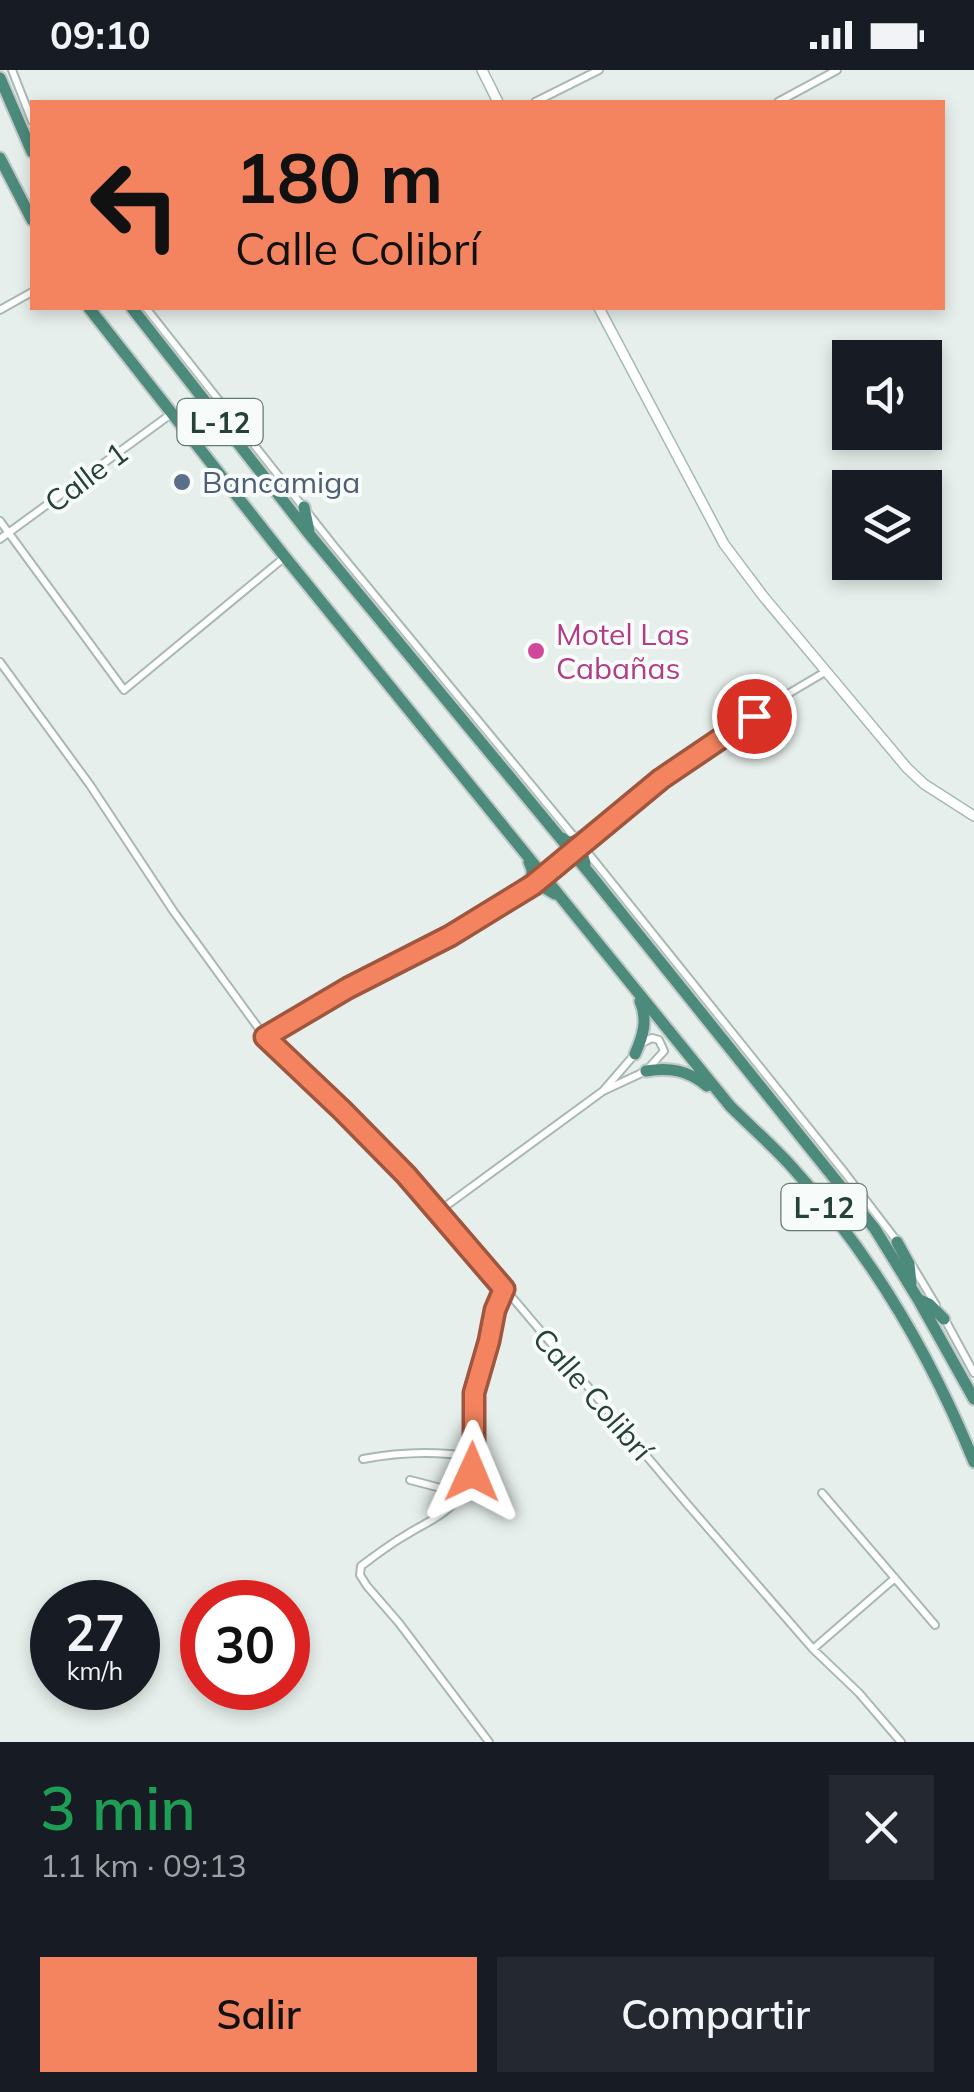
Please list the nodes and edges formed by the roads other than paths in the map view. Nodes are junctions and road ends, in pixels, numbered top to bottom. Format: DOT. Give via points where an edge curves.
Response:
graph roads {
  1 [pos="12,70"];
  2 [pos="482,70"];
  3 [pos="599,70"];
  4 [pos="838,70"];
  5 [pos="0,78"];
  6 [pos="497,100"];
  7 [pos="540,100"];
  8 [pos="782,100"];
  9 [pos="30,116"];
  10 [pos="30,147"];
  11 [pos="0,158"];
  12 [pos="30,216"];
  13 [pos="30,293"];
  14 [pos="0,310"];
  15 [pos="91,310"];
  16 [pos="134,310"];
  17 [pos="148,310"];
  18 [pos="601,310"];
  19 [pos="170,414"];
  20 [pos="304,507"];
  21 [pos="0,521"];
  22 [pos="10,534"];
  23 [pos="310,535"];
  24 [pos="0,540"];
  25 [pos="285,557"];
  26 [pos="0,662"];
  27 [pos="825,672"];
  28 [pos="661,779"];
  29 [pos="518,787"];
  30 [pos="546,804"];
  31 [pos="974,816"];
  32 [pos="560,837"];
  33 [pos="516,842"];
  34 [pos="581,844"];
  35 [pos="590,874"];
  36 [pos="530,886"];
  37 [pos="570,906"];
  38 [pos="432,946"];
  39 [pos="416,953"];
  40 [pos="631,984"];
  41 [pos="265,1037"];
  42 [pos="635,1054"];
  43 [pos="646,1071"];
  44 [pos="603,1090"];
  45 [pos="730,1106"];
  46 [pos="438,1211"];
  47 [pos="898,1242"];
  48 [pos="911,1287"];
  49 [pos="504,1289"];
  50 [pos="918,1299"];
  51 [pos="944,1319"];
  52 [pos="974,1374"];
  53 [pos="974,1399"];
  54 [pos="474,1457"];
  55 [pos="364,1459"];
  56 [pos="974,1462"];
  57 [pos="410,1480"];
  58 [pos="460,1493"];
  59 [pos="822,1493"];
  60 [pos="895,1578"];
  61 [pos="935,1624"];
  62 [pos="814,1649"];
  63 [pos="488,1742"];
  64 [pos="901,1742"];
  1 -- 9 [label="street"];
  2 -- 6 [label="main road"];
  3 -- 7 [label="street"];
  4 -- 8 [label="street"];
  5 -- 10 [label="highway"];
  11 -- 12 [label="highway"];
  13 -- 14 [label="street"];
  15 -- 19 [label="highway, L-12"];
  16 -- 23 [label="highway, L-12"];
  17 -- 20 [label="street, L-12"];
  18 -- 27 [label="main road" via="724,544"];
  19 -- 22 [label="street, Calle 1"];
  19 -- 25 [label="highway, L-12"];
  20 -- 23 [label="highway"];
  20 -- 30 [label="street, L-12"];
  21 -- 22 [label="street"];
  22 -- 24 [label="street, Calle 1"];
  22 -- 25 [label="street" via="124,690"];
  23 -- 29 [label="highway, L-12"];
  25 -- 33 [label="highway, L-12"];
  26 -- 41 [label="street, Calle Colibrí"];
  27 -- 28 [label="street"];
  27 -- 31 [label="main road" via="907,768"];
  28 -- 34 [label="highway"];
  28 -- 38 [label="street, bridge" via="533,885"];
  29 -- 30 [label="highway"];
  29 -- 32 [label="highway, L-12"];
  30 -- 34 [label="street, L-12"];
  32 -- 34 [label="highway"];
  32 -- 35 [label="highway, L-12"];
  33 -- 36 [label="highway" via="532,869"];
  33 -- 37 [label="highway, L-12"];
  34 -- 35 [label="highway"];
  34 -- 47 [label="street, L-12"];
  35 -- 48 [label="highway, L-12" via="874,1230"];
  36 -- 37 [label="highway" via="543,886"];
  36 -- 38 [label="street" via="465,933"];
  36 -- 39 [label="street"];
  37 -- 40 [label="highway, L-12"];
  38 -- 39 [label="street"];
  39 -- 41 [label="street"];
  40 -- 42 [label="highway" via="645,1017"];
  40 -- 45 [label="highway, L-12"];
  41 -- 46 [label="street, Calle Colibrí"];
  42 -- 43 [label="street" via="652,1038 662,1044"];
  42 -- 44 [label="street"];
  43 -- 44 [label="street"];
  43 -- 45 [label="highway" via="694,1076"];
  44 -- 46 [label="street"];
  45 -- 56 [label="highway, L-12" via="792,1167 858,1248 929,1362"];
  46 -- 49 [label="street, Calle Colibrí"];
  47 -- 48 [label="highway"];
  47 -- 51 [label="street, L-12"];
  48 -- 50 [label="highway, L-12"];
  49 -- 54 [label="street" via="474,1393"];
  49 -- 62 [label="street, Calle Colibrí"];
  50 -- 51 [label="highway"];
  50 -- 53 [label="highway, L-12"];
  51 -- 52 [label="street, L-12"];
  54 -- 55 [label="street"];
  54 -- 58 [label="street"];
  57 -- 58 [label="street"];
  58 -- 63 [label="street" via="360,1573"];
  59 -- 60 [label="street"];
  60 -- 61 [label="street"];
  60 -- 62 [label="street"];
  62 -- 64 [label="street, Calle Colibrí"];
}
